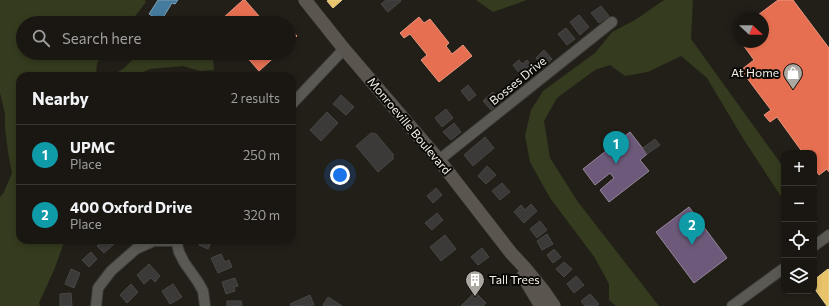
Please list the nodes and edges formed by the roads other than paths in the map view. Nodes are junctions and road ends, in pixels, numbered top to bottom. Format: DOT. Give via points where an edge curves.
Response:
graph roads {
  1 [pos="305,0"];
  2 [pos="612,22"];
  3 [pos="344,49"];
  4 [pos="296,100"];
  5 [pos="439,160"];
  6 [pos="829,235"];
  7 [pos="147,244"];
  8 [pos="177,244"];
  9 [pos="817,244"];
  10 [pos="511,253"];
  11 [pos="781,270"];
  12 [pos="96,306"];
  13 [pos="205,306"];
  14 [pos="542,306"];
  15 [pos="554,306"];
  16 [pos="732,306"];
  1 -- 3 [label="main road, Monroeville Boulevard"];
  2 -- 5 [label="street, Bosses Drive"];
  3 -- 4 [label="street"];
  3 -- 5 [label="main road, Monroeville Boulevard"];
  5 -- 10 [label="main road, Monroeville Boulevard"];
  6 -- 9 [label="street"];
  7 -- 12 [label="street" via="136,249 111,271 98,288"];
  8 -- 13 [label="street" via="184,262 203,291"];
  10 -- 14 [label="main road, Monroeville Boulevard"];
  10 -- 15 [label="main road, Monroeville Boulevard"];
  11 -- 16 [label="street"];
}
